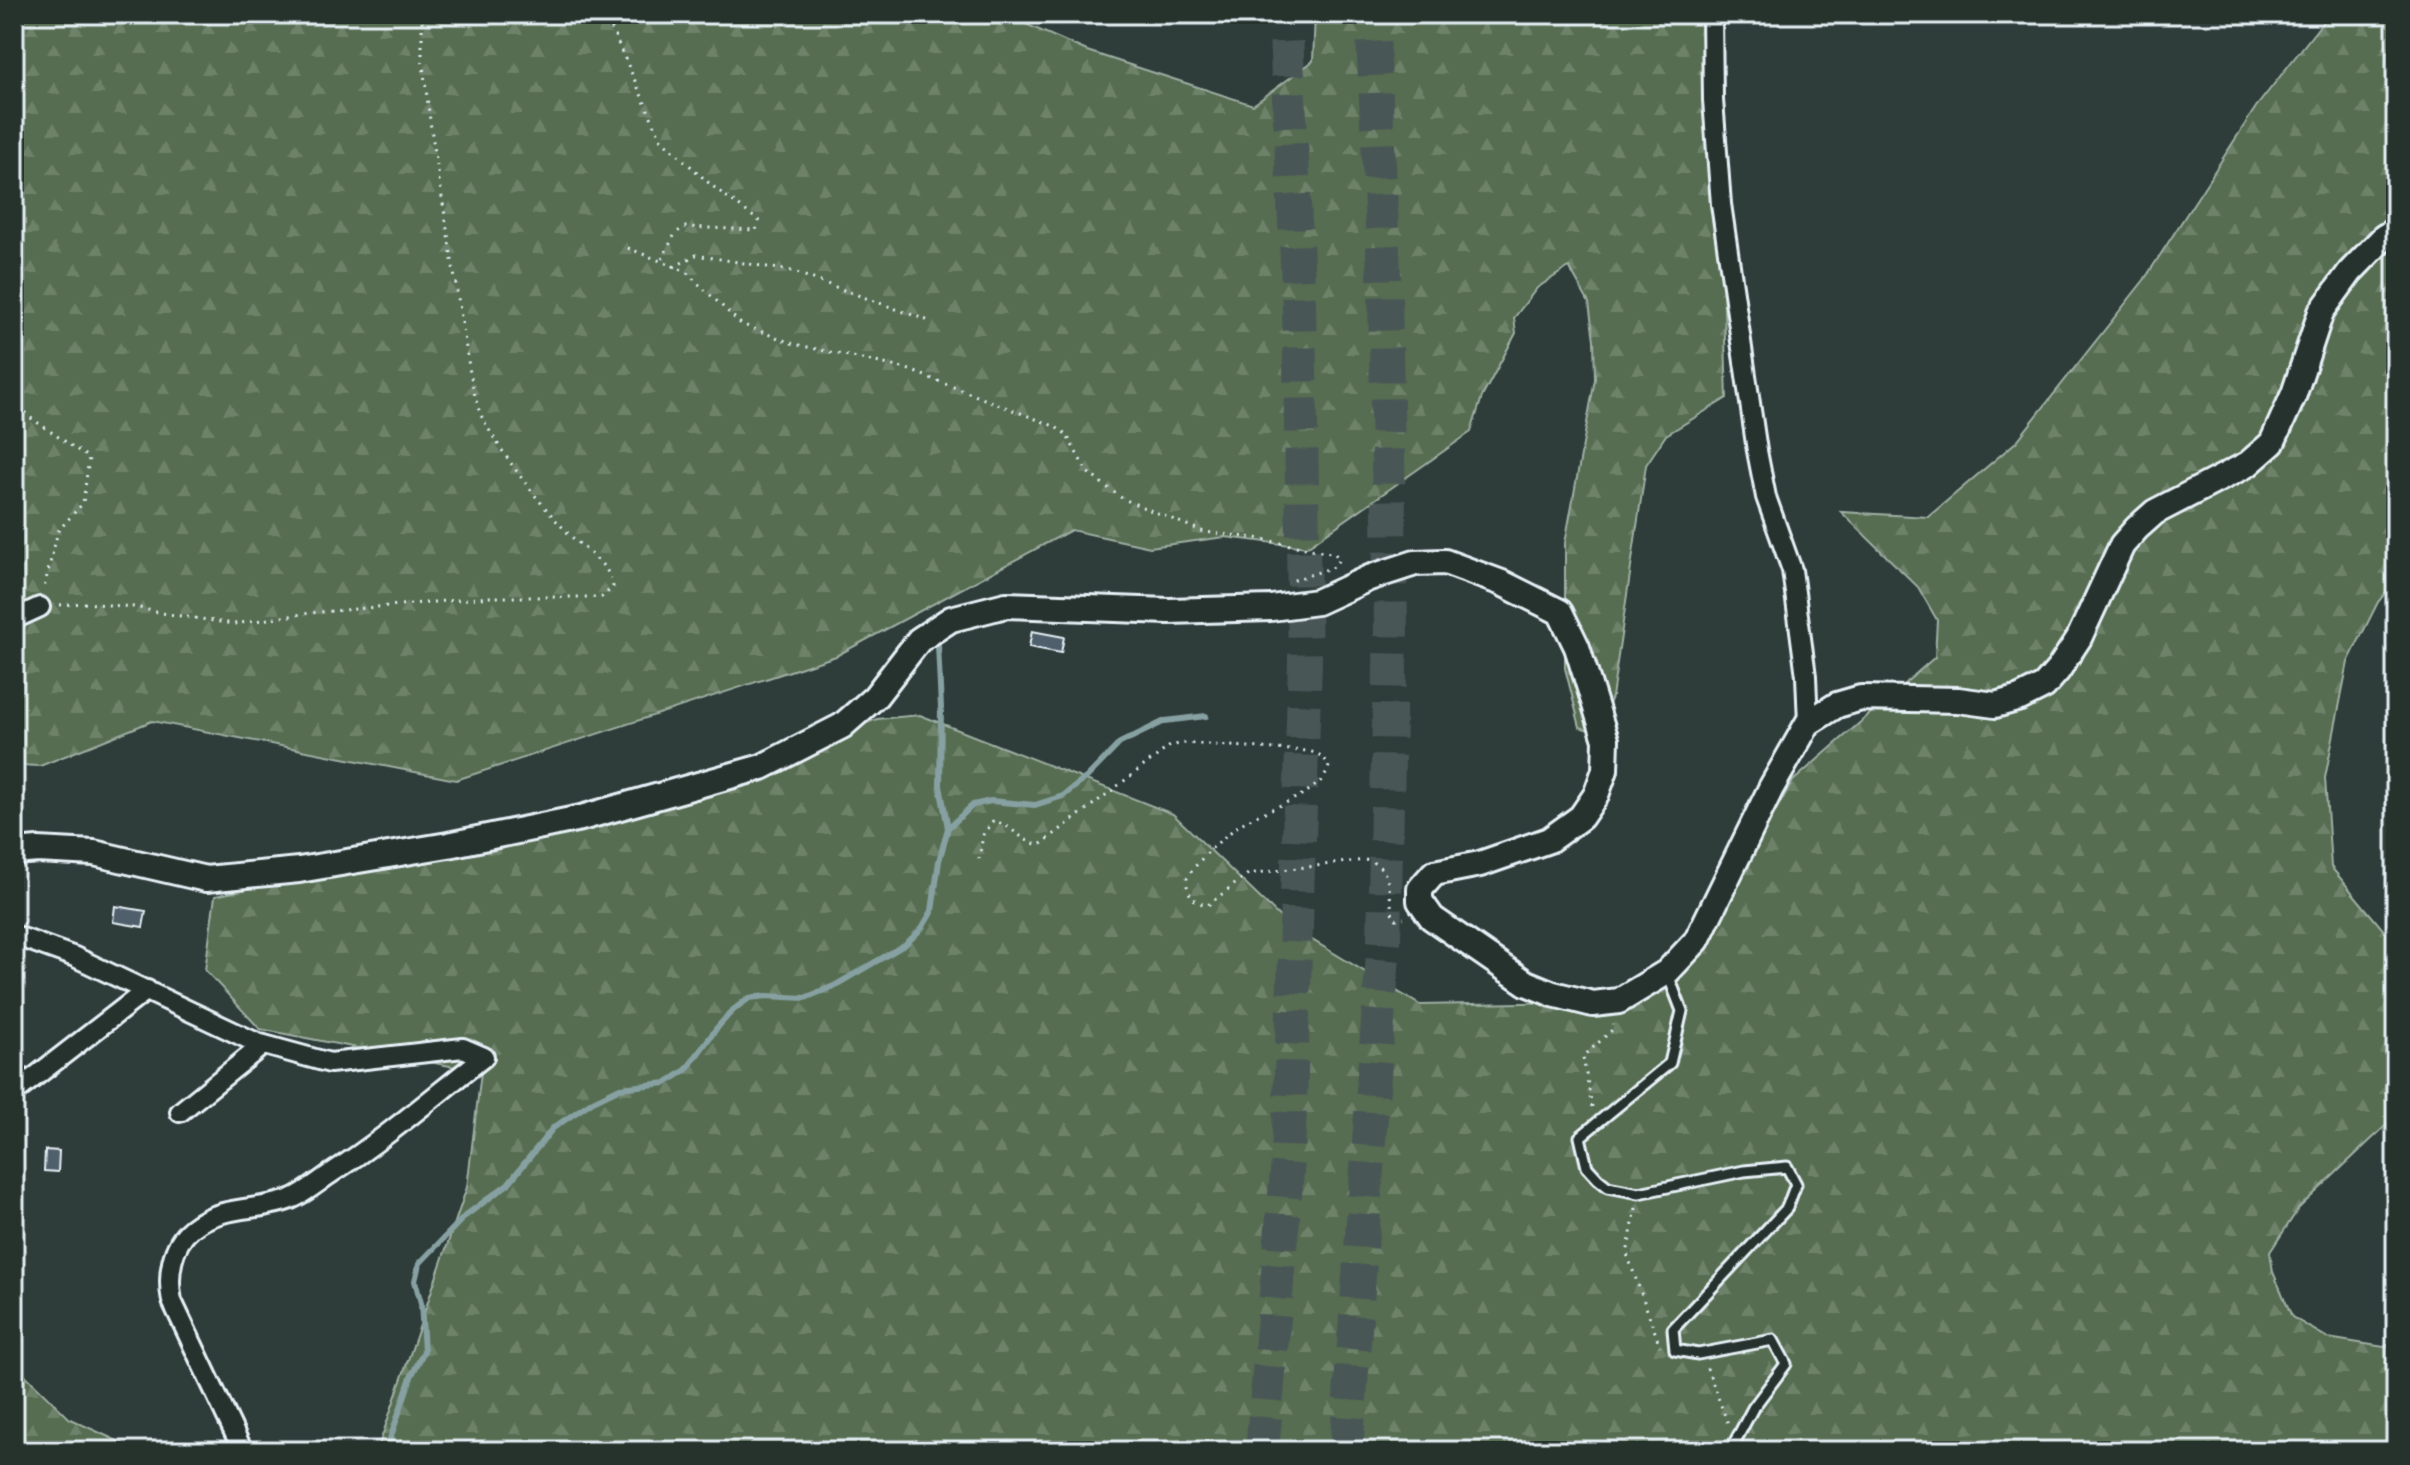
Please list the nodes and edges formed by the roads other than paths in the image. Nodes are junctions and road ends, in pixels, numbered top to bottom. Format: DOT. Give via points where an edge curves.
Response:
graph roads {
  1 [pos="1712,14"];
  2 [pos="2396,230"];
  3 [pos="40,607"];
  4 [pos="14,619"];
  5 [pos="1808,723"];
  6 [pos="14,852"];
  7 [pos="14,935"];
  8 [pos="1667,972"];
  9 [pos="147,990"];
  10 [pos="263,1045"];
  11 [pos="14,1093"];
  12 [pos="180,1112"];
  13 [pos="243,1451"];
  14 [pos="1730,1451"];
  1 -- 5 [label="street" via="1721,204 1757,451 1766,497 1792,570"];
  2 -- 5 [label="street" via="2350,272 2321,312 2272,443 2248,464 2155,512 2137,528 2122,545 2079,638 2044,686 1995,705 1861,698"];
  3 -- 4 [label="street"];
  5 -- 8 [label="street" via="1697,940"];
  6 -- 8 [label="street" via="94,853 206,879 299,870 448,845 581,818 762,767 842,726 875,697 919,640 951,619 1006,605 1169,611 1271,608 1317,602 1415,563 1445,562 1560,612 1577,647 1606,740 1605,770 1581,817 1549,840 1480,864 1434,873 1420,889 1420,901 1432,918 1526,983 1553,994 1593,1004 1619,1001"];
  7 -- 9 [label="street"];
  8 -- 14 [label="lane" via="1682,1011 1670,1063 1580,1137 1587,1167 1608,1187 1657,1191 1787,1167 1796,1184 1787,1208 1673,1329 1675,1350 1698,1354 1773,1340 1786,1364"];
  9 -- 10 [label="street"];
  9 -- 11 [label="street"];
  10 -- 12 [label="street"];
  10 -- 13 [label="street" via="330,1063 463,1048 484,1057 363,1153 292,1198 233,1209 192,1228 182,1239 171,1263 172,1301"];
}
